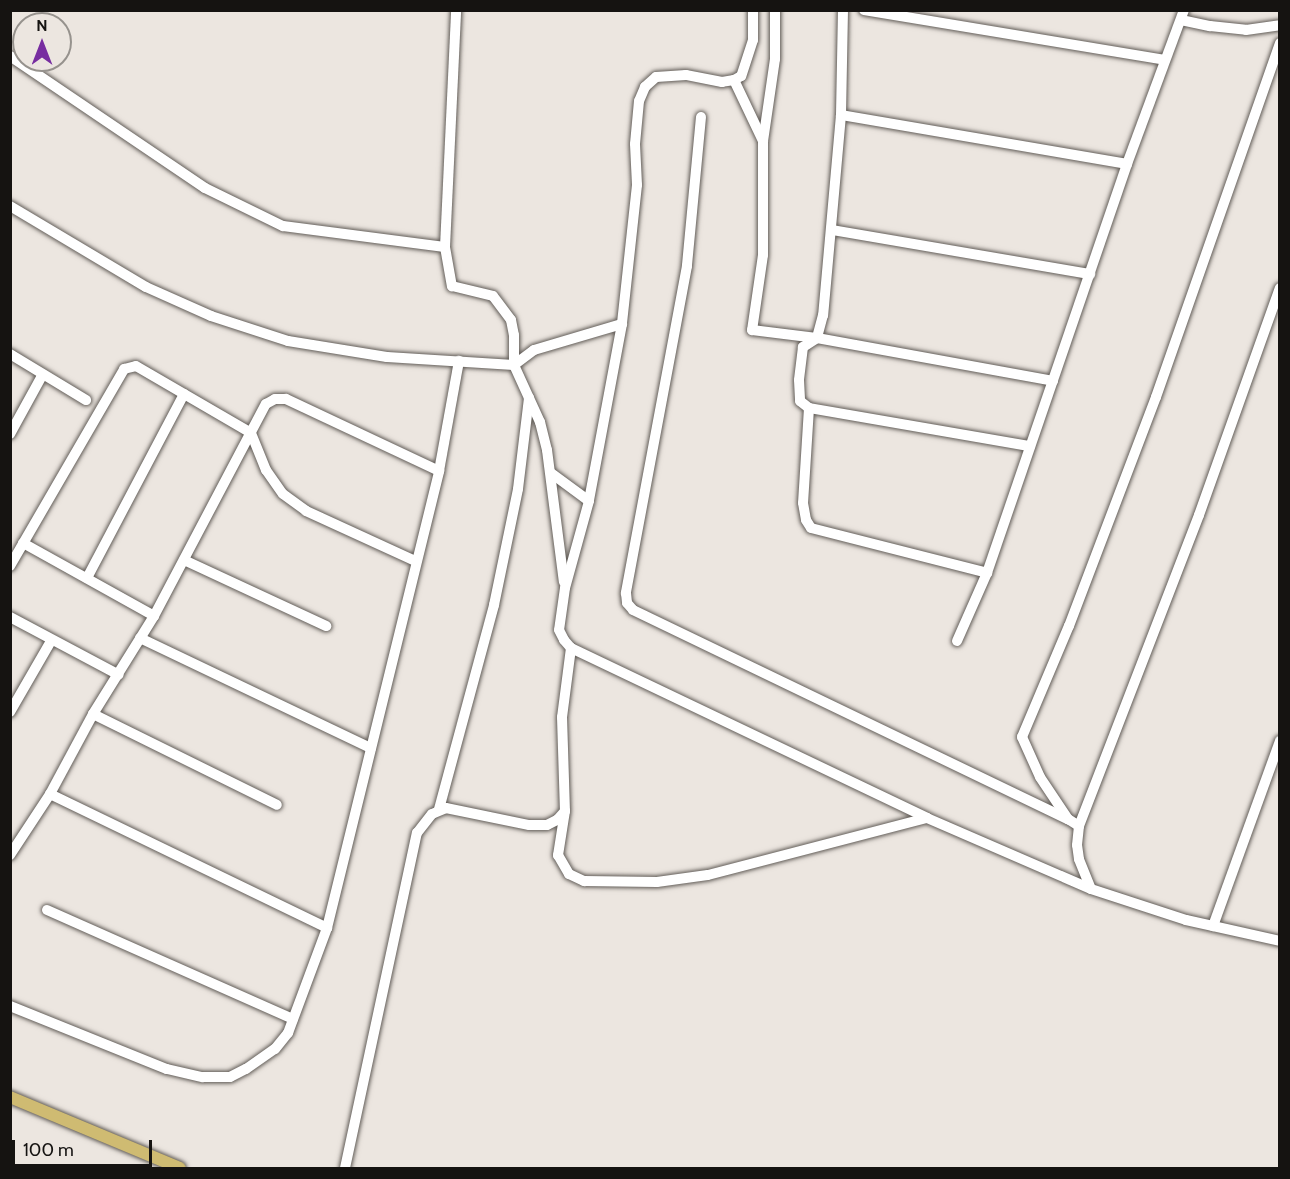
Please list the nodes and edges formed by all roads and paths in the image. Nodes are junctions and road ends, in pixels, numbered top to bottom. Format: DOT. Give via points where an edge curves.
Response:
graph roads {
  1 [pos="456,10"];
  2 [pos="753,10"];
  3 [pos="775,10"];
  4 [pos="843,10"];
  5 [pos="864,10"];
  6 [pos="1182,15"];
  7 [pos="1280,25"];
  8 [pos="1280,43"];
  9 [pos="10,56"];
  10 [pos="1165,60"];
  11 [pos="734,81"];
  12 [pos="841,115"];
  13 [pos="700,117"];
  14 [pos="763,141"];
  15 [pos="1127,164"];
  16 [pos="10,206"];
  17 [pos="832,230"];
  18 [pos="445,247"];
  19 [pos="1090,274"];
  20 [pos="1280,288"];
  21 [pos="622,324"];
  22 [pos="817,338"];
  23 [pos="10,354"];
  24 [pos="459,361"];
  25 [pos="514,364"];
  26 [pos="44,374"];
  27 [pos="1053,381"];
  28 [pos="184,394"];
  29 [pos="529,397"];
  30 [pos="86,400"];
  31 [pos="808,408"];
  32 [pos="251,433"];
  33 [pos="10,434"];
  34 [pos="1030,446"];
  35 [pos="439,471"];
  36 [pos="551,473"];
  37 [pos="589,501"];
  38 [pos="22,543"];
  39 [pos="184,560"];
  40 [pos="415,561"];
  41 [pos="10,566"];
  42 [pos="987,573"];
  43 [pos="87,578"];
  44 [pos="565,588"];
  45 [pos="154,616"];
  46 [pos="10,617"];
  47 [pos="326,626"];
  48 [pos="140,638"];
  49 [pos="51,641"];
  50 [pos="957,641"];
  51 [pos="571,648"];
  52 [pos="119,675"];
  53 [pos="10,711"];
  54 [pos="93,714"];
  55 [pos="1280,741"];
  56 [pos="371,748"];
  57 [pos="50,794"];
  58 [pos="277,805"];
  59 [pos="439,809"];
  60 [pos="565,811"];
  61 [pos="927,818"];
  62 [pos="1068,819"];
  63 [pos="1078,826"];
  64 [pos="11,851"];
  65 [pos="1091,889"];
  66 [pos="46,910"];
  67 [pos="1213,926"];
  68 [pos="327,928"];
  69 [pos="1280,941"];
  70 [pos="10,1006"];
  71 [pos="293,1019"];
  72 [pos="10,1097"];
  73 [pos="180,1168"];
  74 [pos="345,1168"];
  1 -- 18 [label="street"];
  2 -- 11 [label="street" via="750,54 741,76"];
  3 -- 14 [label="street" via="775,59"];
  4 -- 12 [label="street"];
  5 -- 10 [label="street"];
  6 -- 7 [label="street" via="1210,27 1246,30"];
  6 -- 10 [label="street"];
  8 -- 62 [label="street" via="1152,408 1022,737 1040,777"];
  9 -- 18 [label="street" via="205,188 283,226"];
  10 -- 15 [label="street"];
  11 -- 14 [label="street"];
  11 -- 21 [label="street" via="669,74 656,77 645,87 639,101 637,185"];
  12 -- 15 [label="street"];
  12 -- 17 [label="street"];
  13 -- 62 [label="street" via="687,266 627,603 644,615"];
  14 -- 22 [label="street" via="763,255 752,330"];
  15 -- 19 [label="street"];
  16 -- 24 [label="street" via="146,287 249,330 288,341 387,357"];
  17 -- 19 [label="street"];
  17 -- 22 [label="street" via="824,315"];
  18 -- 25 [label="street" via="452,286 493,296 511,320"];
  19 -- 27 [label="street"];
  20 -- 63 [label="street" via="1199,515"];
  21 -- 25 [label="street" via="534,350"];
  21 -- 37 [label="street"];
  22 -- 27 [label="street"];
  22 -- 31 [label="street" via="803,347 800,401"];
  23 -- 26 [label="street"];
  24 -- 25 [label="street"];
  24 -- 35 [label="street"];
  25 -- 29 [label="street"];
  26 -- 30 [label="street"];
  26 -- 33 [label="street"];
  27 -- 34 [label="street"];
  28 -- 32 [label="street"];
  28 -- 38 [label="street" via="136,366 124,369"];
  28 -- 43 [label="street"];
  29 -- 36 [label="street" via="540,422"];
  29 -- 59 [label="street" via="518,489 494,605"];
  31 -- 34 [label="street"];
  31 -- 42 [label="street" via="802,503 812,528"];
  32 -- 35 [label="street" via="266,404 286,399"];
  32 -- 39 [label="street"];
  32 -- 40 [label="street" via="258,455 284,494 306,511"];
  34 -- 42 [label="street"];
  35 -- 40 [label="street"];
  36 -- 37 [label="street"];
  36 -- 44 [label="street"];
  37 -- 44 [label="street"];
  38 -- 41 [label="street"];
  38 -- 43 [label="street"];
  39 -- 45 [label="street"];
  39 -- 47 [label="street"];
  40 -- 56 [label="street"];
  42 -- 50 [label="street"];
  43 -- 45 [label="street"];
  44 -- 51 [label="street" via="560,630"];
  45 -- 48 [label="street"];
  46 -- 49 [label="street"];
  48 -- 52 [label="street"];
  48 -- 56 [label="street"];
  49 -- 52 [label="street"];
  49 -- 53 [label="street"];
  51 -- 60 [label="street" via="562,717"];
  51 -- 61 [label="street"];
  52 -- 54 [label="street"];
  54 -- 57 [label="street"];
  54 -- 58 [label="street"];
  55 -- 67 [label="street"];
  56 -- 68 [label="street"];
  57 -- 64 [label="street"];
  57 -- 68 [label="street"];
  59 -- 60 [label="street" via="529,825 547,825"];
  59 -- 74 [label="street" via="417,833"];
  60 -- 61 [label="street" via="558,855 561,863 569,874 584,881 605,883 657,882 708,875"];
  61 -- 65 [label="street"];
  62 -- 63 [label="street"];
  63 -- 65 [label="street" via="1079,859"];
  65 -- 67 [label="street"];
  66 -- 71 [label="street"];
  67 -- 69 [label="street"];
  68 -- 71 [label="street"];
  70 -- 71 [label="street" via="167,1069 203,1077 230,1077 246,1069 275,1049"];
  72 -- 73 [label="main road"];
}
